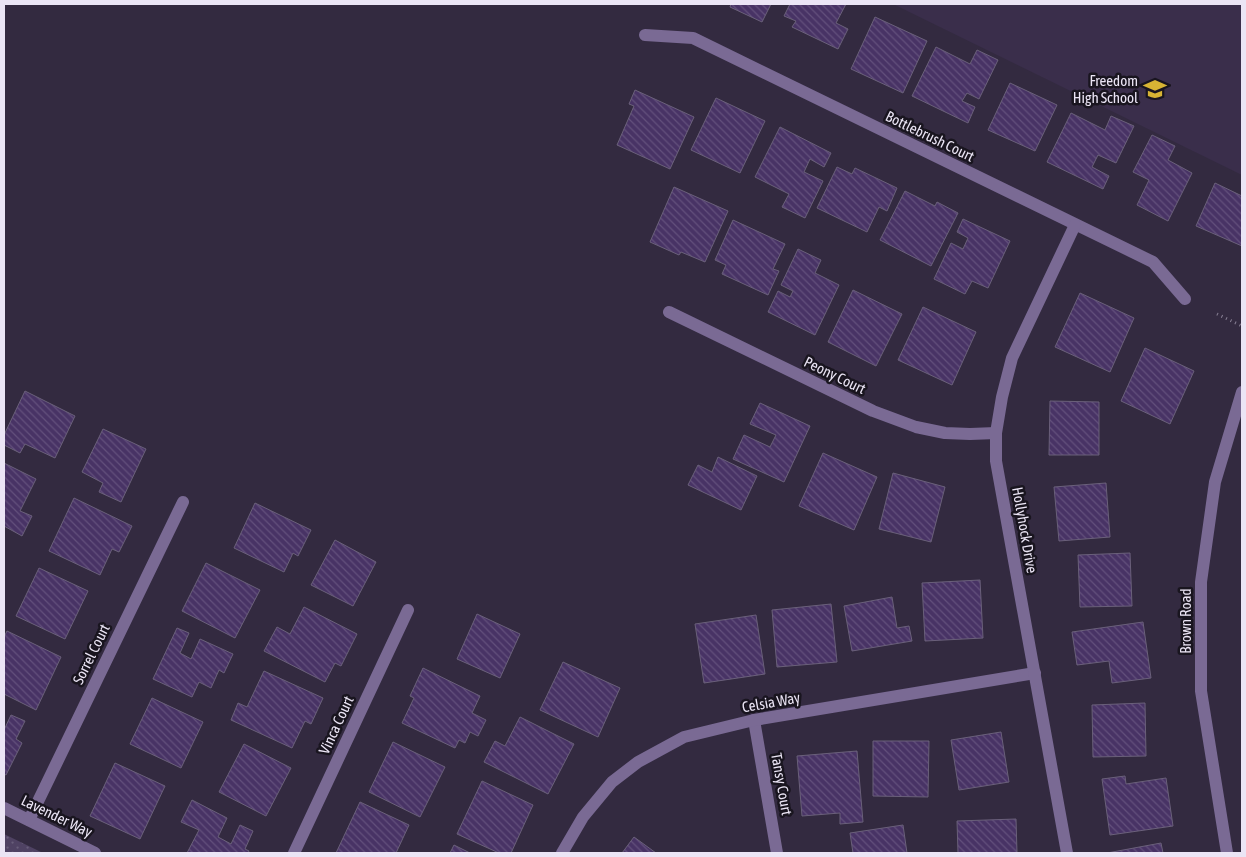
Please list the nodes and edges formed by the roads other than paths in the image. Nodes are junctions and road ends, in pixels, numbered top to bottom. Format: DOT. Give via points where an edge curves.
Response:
graph roads {
  1 [pos="645,35"];
  2 [pos="1075,225"];
  3 [pos="1185,300"];
  4 [pos="669,312"];
  5 [pos="1242,392"];
  6 [pos="996,433"];
  7 [pos="183,502"];
  8 [pos="408,610"];
  9 [pos="1035,673"];
  10 [pos="754,720"];
  11 [pos="4,808"];
  12 [pos="29,820"];
  13 [pos="95,853"];
  14 [pos="294,853"];
  15 [pos="562,853"];
  16 [pos="777,853"];
  17 [pos="1066,853"];
  18 [pos="1227,853"];
  1 -- 2 [label="street, Bottlebrush Court" via="693,38"];
  2 -- 3 [label="street, Bottlebrush Court" via="1152,262"];
  2 -- 6 [label="street, Hollyhock Drive" via="1012,358"];
  4 -- 6 [label="street, Peony Court" via="873,411 916,427 945,433"];
  5 -- 18 [label="street, Brown Road" via="1216,482 1200,582 1201,691"];
  6 -- 9 [label="street, Hollyhock Drive" via="996,461"];
  7 -- 12 [label="street, Sorrel Court"];
  8 -- 14 [label="street, Vinca Court"];
  9 -- 10 [label="street, Celsia Way"];
  9 -- 17 [label="street, Hollyhock Drive"];
  10 -- 15 [label="street, Celsia Way" via="684,737 638,762 612,782 583,817"];
  10 -- 16 [label="street, Tansy Court"];
  11 -- 12 [label="street, Lavender Way"];
  12 -- 13 [label="street, Lavender Way"];
}
